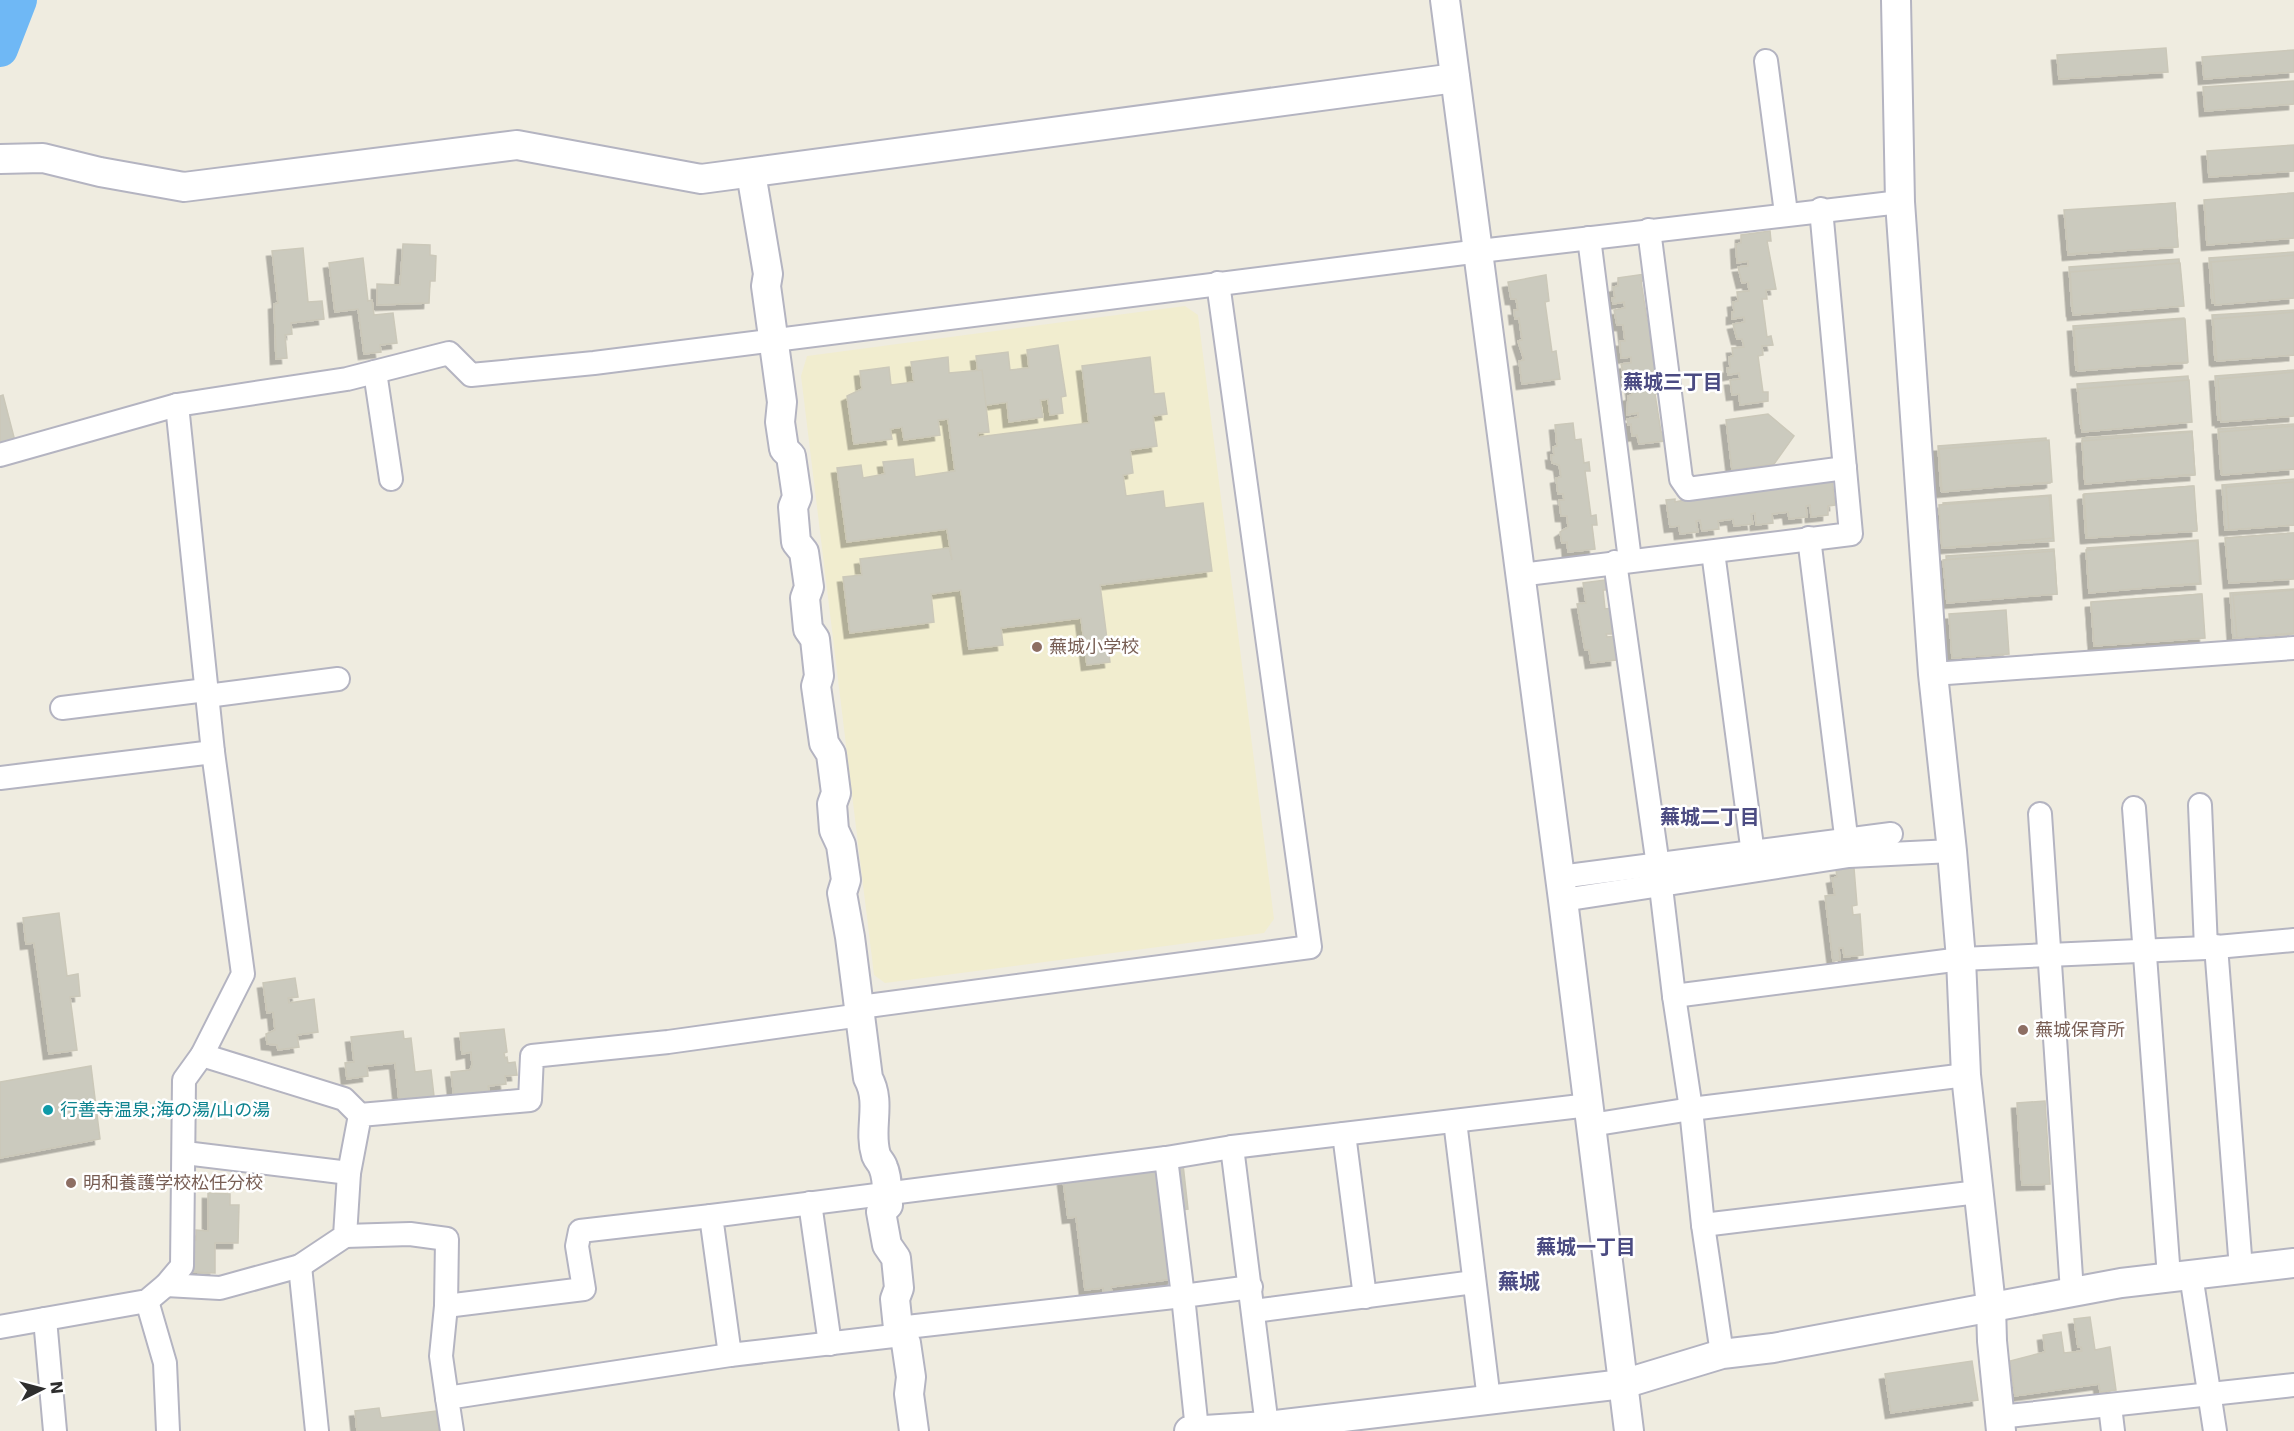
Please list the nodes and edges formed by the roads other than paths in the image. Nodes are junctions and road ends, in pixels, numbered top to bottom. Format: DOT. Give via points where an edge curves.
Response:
graph roads {
  1 [pos="1445,0"];
  2 [pos="1896,0"];
  3 [pos="1766,60"];
  4 [pos="1455,78"];
  5 [pos="0,159"];
  6 [pos="751,173"];
  7 [pos="1900,202"];
  8 [pos="1821,209"];
  9 [pos="1786,213"];
  10 [pos="1649,230"];
  11 [pos="1589,238"];
  12 [pos="1480,251"];
  13 [pos="1218,283"];
  14 [pos="775,341"];
  15 [pos="375,372"];
  16 [pos="177,405"];
  17 [pos="0,455"];
  18 [pos="1845,468"];
  19 [pos="391,479"];
  20 [pos="1809,538"];
  21 [pos="1713,552"];
  22 [pos="1623,561"];
  23 [pos="1520,575"];
  24 [pos="2294,648"];
  25 [pos="1932,674"];
  26 [pos="338,679"];
  27 [pos="207,693"];
  28 [pos="62,708"];
  29 [pos="213,752"];
  30 [pos="0,778"];
  31 [pos="2200,805"];
  32 [pos="2134,808"];
  33 [pos="2040,814"];
  34 [pos="1891,834"];
  35 [pos="1848,847"];
  36 [pos="1952,851"];
  37 [pos="1754,861"];
  38 [pos="1660,876"];
  39 [pos="1562,889"];
  40 [pos="2294,940"];
  41 [pos="2211,947"];
  42 [pos="2146,950"];
  43 [pos="2049,955"];
  44 [pos="1961,959"];
  45 [pos="1674,996"];
  46 [pos="860,1011"];
  47 [pos="202,1055"];
  48 [pos="1966,1075"];
  49 [pos="1691,1109"];
  50 [pos="360,1115"];
  51 [pos="1590,1115"];
  52 [pos="1455,1120"];
  53 [pos="1344,1134"];
  54 [pos="1232,1147"];
  55 [pos="185,1153"];
  56 [pos="1166,1158"];
  57 [pos="349,1173"];
  58 [pos="887,1192"];
  59 [pos="1978,1192"];
  60 [pos="810,1203"];
  61 [pos="711,1216"];
  62 [pos="1703,1225"];
  63 [pos="345,1236"];
  64 [pos="2294,1263"];
  65 [pos="300,1266"];
  66 [pos="2241,1269"];
  67 [pos="2180,1276"];
  68 [pos="1474,1282"];
  69 [pos="166,1285"];
  70 [pos="1251,1287"];
  71 [pos="2072,1292"];
  72 [pos="1183,1296"];
  73 [pos="1365,1297"];
  74 [pos="147,1301"];
  75 [pos="446,1306"];
  76 [pos="1991,1306"];
  77 [pos="1254,1311"];
  78 [pos="45,1319"];
  79 [pos="0,1327"];
  80 [pos="900,1332"];
  81 [pos="830,1344"];
  82 [pos="1722,1354"];
  83 [pos="730,1355"];
  84 [pos="1623,1384"];
  85 [pos="2294,1385"];
  86 [pos="2209,1395"];
  87 [pos="447,1398"];
  88 [pos="1489,1400"];
  89 [pos="2110,1406"];
  90 [pos="2000,1424"];
  91 [pos="1268,1426"];
  92 [pos="1193,1430"];
  93 [pos="55,1431"];
  94 [pos="168,1431"];
  95 [pos="317,1431"];
  96 [pos="452,1431"];
  97 [pos="914,1431"];
  98 [pos="1629,1431"];
  99 [pos="2113,1431"];
  100 [pos="2215,1431"];
  1 -- 4 [label="street"];
  2 -- 7 [label="street"];
  3 -- 9 [label="street"];
  4 -- 6 [label="street"];
  4 -- 12 [label="street"];
  5 -- 6 [label="street" via="43,158 184,187 517,145 701,179"];
  6 -- 14 [label="street"];
  7 -- 8 [label="street"];
  7 -- 25 [label="street"];
  8 -- 9 [label="street"];
  8 -- 18 [label="street"];
  9 -- 10 [label="street"];
  10 -- 11 [label="street"];
  10 -- 18 [label="street" via="1681,479 1688,489"];
  11 -- 12 [label="street"];
  11 -- 22 [label="street"];
  12 -- 13 [label="street"];
  12 -- 23 [label="street"];
  13 -- 14 [label="street"];
  13 -- 46 [label="street" via="1310,947"];
  14 -- 15 [label="street" via="471,375 449,353"];
  14 -- 46 [label="street" via="782,402 780,422 784,448 791,456 797,497 793,507 796,542 804,552 808,578 808,629 815,639 819,676 816,686 824,743 831,754 836,793 832,804 834,830 842,845 846,880 843,903"];
  15 -- 16 [label="street" via="347,380"];
  15 -- 19 [label="street"];
  16 -- 17 [label="street"];
  16 -- 27 [label="street"];
  18 -- 20 [label="street" via="1851,534"];
  20 -- 21 [label="street"];
  20 -- 35 [label="street"];
  21 -- 22 [label="street"];
  21 -- 37 [label="street"];
  22 -- 23 [label="street"];
  22 -- 38 [label="street"];
  23 -- 39 [label="street"];
  24 -- 25 [label="street"];
  25 -- 36 [label="street"];
  26 -- 27 [label="street"];
  27 -- 28 [label="street"];
  27 -- 29 [label="street"];
  29 -- 30 [label="street"];
  29 -- 47 [label="street" via="243,974"];
  31 -- 41 [label="street"];
  32 -- 42 [label="street"];
  33 -- 43 [label="street"];
  34 -- 35 [label="street"];
  35 -- 36 [label="street"];
  35 -- 37 [label="street"];
  36 -- 44 [label="street"];
  37 -- 38 [label="street"];
  38 -- 39 [label="street"];
  38 -- 45 [label="street"];
  39 -- 51 [label="street"];
  40 -- 41 [label="street"];
  41 -- 42 [label="street"];
  41 -- 66 [label="street"];
  42 -- 43 [label="street"];
  42 -- 67 [label="street"];
  43 -- 44 [label="street"];
  43 -- 71 [label="street"];
  44 -- 45 [label="street"];
  44 -- 48 [label="street"];
  45 -- 49 [label="street"];
  46 -- 50 [label="street" via="668,1042 531,1056 530,1100"];
  46 -- 58 [label="street" via="868,1078 873,1087 876,1155 884,1168"];
  47 -- 50 [label="street" via="344,1099"];
  47 -- 55 [label="street" via="184,1080"];
  48 -- 49 [label="street"];
  48 -- 59 [label="street"];
  49 -- 51 [label="street"];
  49 -- 62 [label="street"];
  50 -- 57 [label="street"];
  51 -- 52 [label="street"];
  51 -- 84 [label="street"];
  52 -- 53 [label="street"];
  52 -- 68 [label="street"];
  53 -- 54 [label="street"];
  53 -- 73 [label="street"];
  54 -- 56 [label="street"];
  54 -- 70 [label="street"];
  55 -- 57 [label="street"];
  55 -- 69 [label="street" via="182,1266"];
  56 -- 58 [label="street"];
  56 -- 72 [label="street"];
  57 -- 63 [label="street"];
  58 -- 60 [label="street"];
  58 -- 80 [label="street" via="888,1204 881,1212 887,1245 896,1258"];
  59 -- 62 [label="street"];
  59 -- 76 [label="street"];
  60 -- 61 [label="street"];
  60 -- 81 [label="street"];
  61 -- 75 [label="street" via="580,1231 577,1246 584,1289"];
  61 -- 83 [label="street"];
  62 -- 82 [label="street"];
  63 -- 65 [label="street"];
  63 -- 75 [label="street" via="410,1234 447,1239"];
  64 -- 66 [label="street"];
  65 -- 69 [label="street" via="220,1288"];
  65 -- 95 [label="street"];
  66 -- 67 [label="street"];
  67 -- 71 [label="street"];
  67 -- 86 [label="street"];
  68 -- 73 [label="street"];
  68 -- 88 [label="street"];
  69 -- 74 [label="street"];
  70 -- 72 [label="street"];
  70 -- 77 [label="street"];
  71 -- 76 [label="street"];
  72 -- 80 [label="street"];
  72 -- 92 [label="street"];
  73 -- 77 [label="street"];
  74 -- 78 [label="street"];
  74 -- 94 [label="street" via="165,1363"];
  75 -- 87 [label="street" via="441,1356"];
  76 -- 82 [label="street" via="1773,1348"];
  76 -- 90 [label="street"];
  77 -- 91 [label="street"];
  78 -- 79 [label="street"];
  78 -- 93 [label="street"];
  80 -- 81 [label="street"];
  80 -- 97 [label="street" via="906,1343 911,1377"];
  81 -- 83 [label="street"];
  82 -- 84 [label="street"];
  83 -- 87 [label="street"];
  84 -- 88 [label="street"];
  84 -- 98 [label="street"];
  85 -- 86 [label="street"];
  86 -- 89 [label="street"];
  86 -- 100 [label="street"];
  87 -- 96 [label="street"];
  88 -- 91 [label="street"];
  89 -- 90 [label="street"];
  89 -- 99 [label="street"];
  91 -- 92 [label="street"];
}
